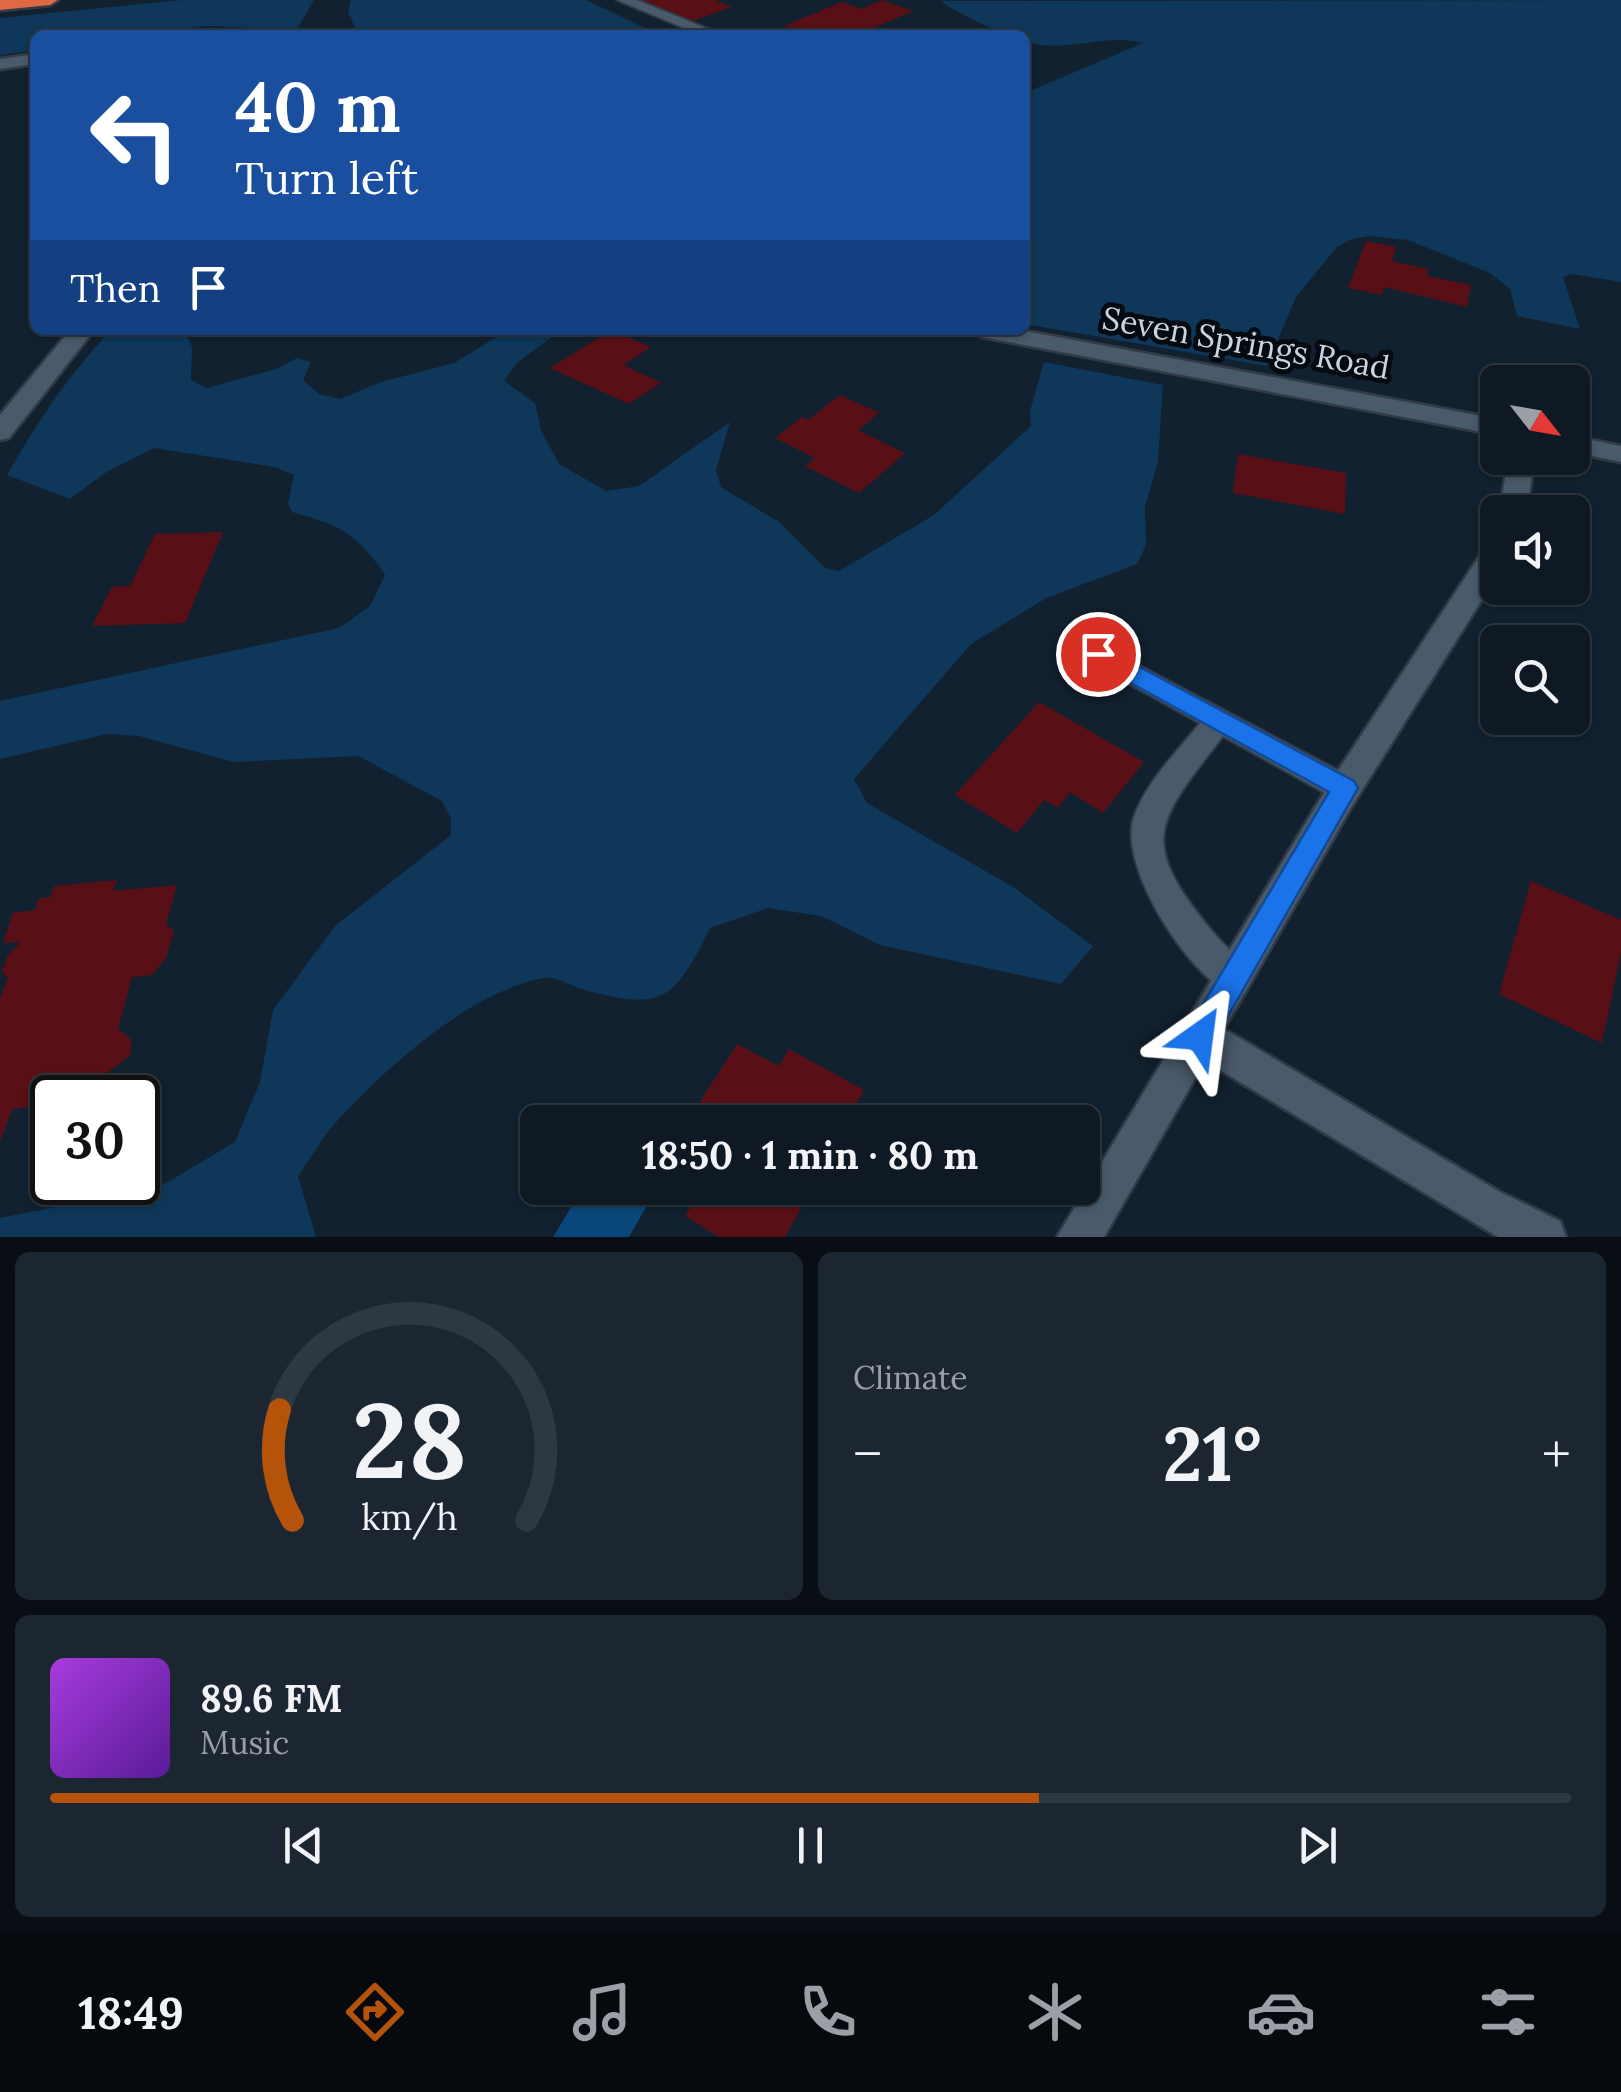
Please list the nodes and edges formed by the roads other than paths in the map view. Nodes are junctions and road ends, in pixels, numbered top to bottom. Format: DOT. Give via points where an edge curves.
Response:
graph roads {
  1 [pos="50,0"];
  2 [pos="624,0"];
  3 [pos="0,5"];
  4 [pos="702,30"];
  5 [pos="30,60"];
  6 [pos="0,64"];
  7 [pos="78,335"];
  8 [pos="1009,335"];
  9 [pos="1480,424"];
  10 [pos="0,432"];
  11 [pos="1590,448"];
  12 [pos="1621,454"];
  13 [pos="1480,578"];
  14 [pos="1098,654"];
  15 [pos="1219,720"];
  16 [pos="1345,788"];
  17 [pos="1234,979"];
  18 [pos="1200,1036"];
  19 [pos="1080,1237"];
  20 [pos="1544,1237"];
  1 -- 3 [label="highway"];
  2 -- 4 [label="lane"];
  5 -- 6 [label="street"];
  7 -- 10 [label="street"];
  8 -- 9 [label="street, Seven Springs Road"];
  11 -- 12 [label="street"];
  13 -- 16 [label="street"];
  14 -- 15 [label="lane"];
  15 -- 16 [label="lane"];
  15 -- 17 [label="lane" via="1152,813 1147,840 1184,926"];
  16 -- 17 [label="street"];
  17 -- 18 [label="street"];
  18 -- 19 [label="street"];
  18 -- 20 [label="street"];
}
